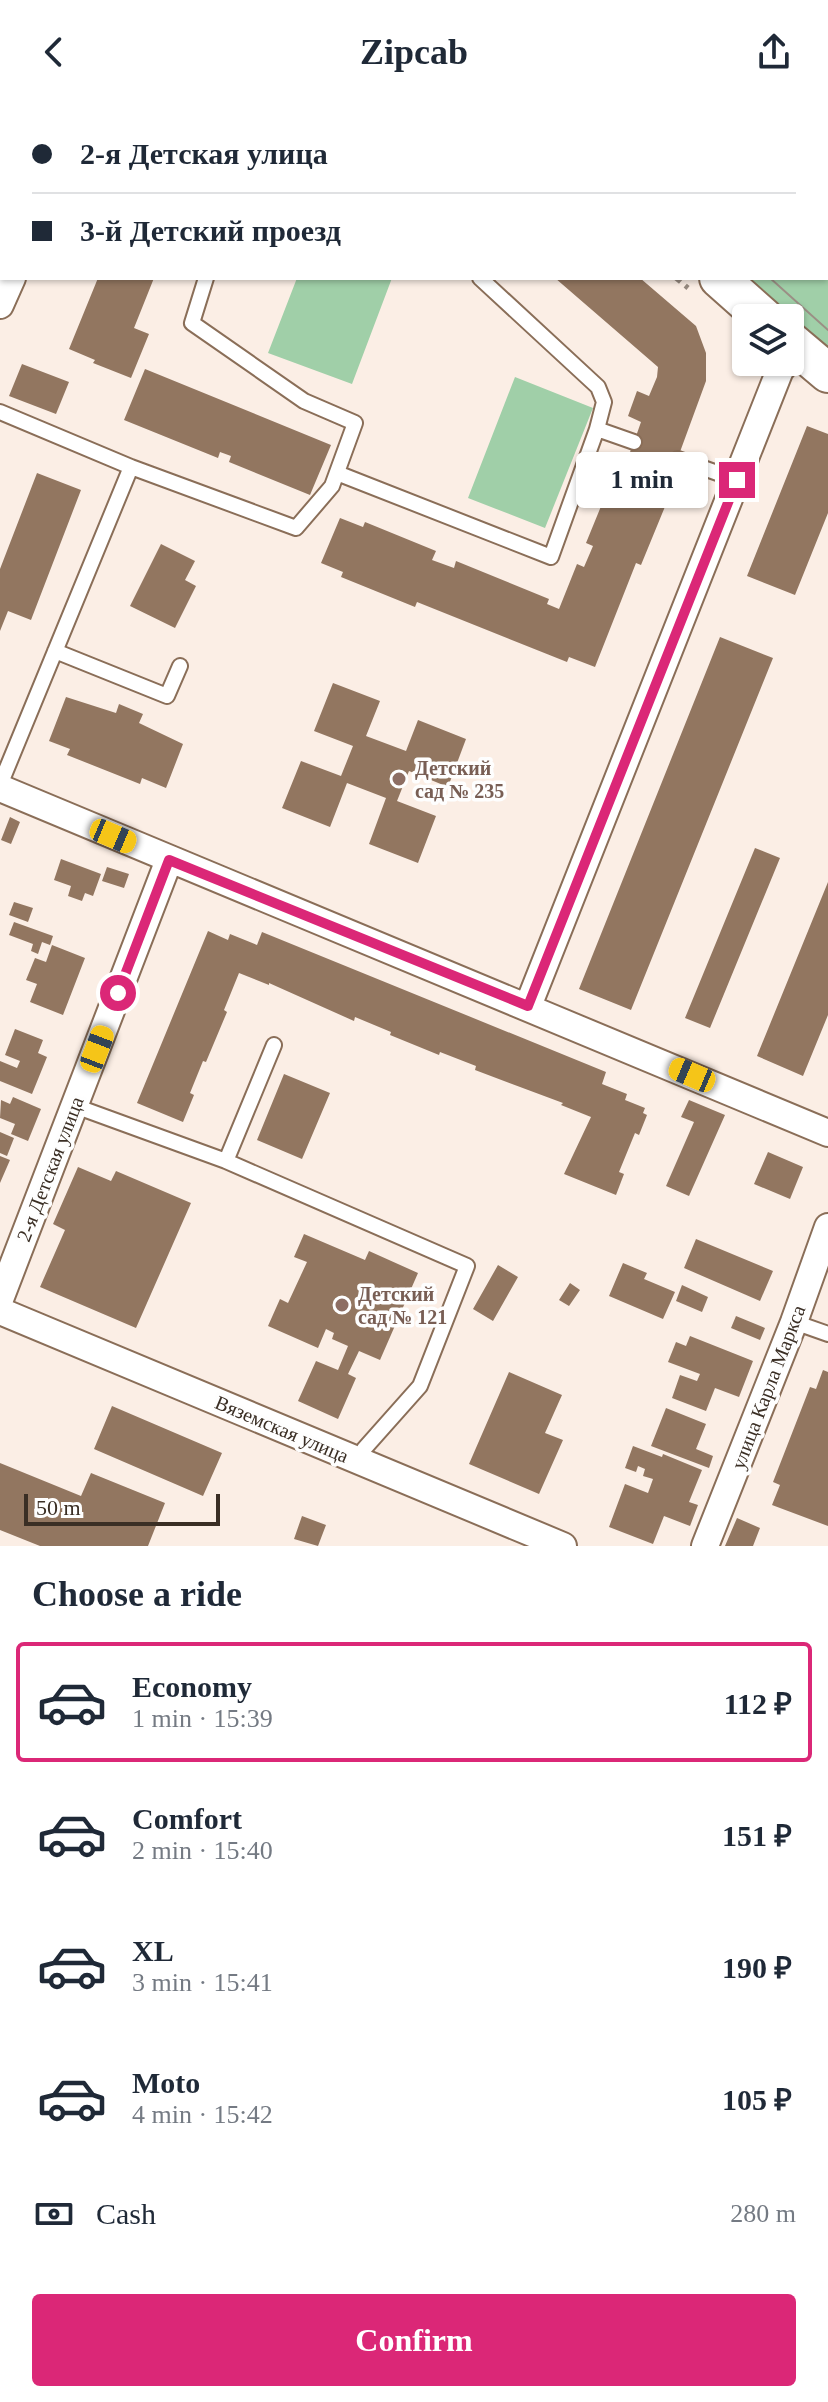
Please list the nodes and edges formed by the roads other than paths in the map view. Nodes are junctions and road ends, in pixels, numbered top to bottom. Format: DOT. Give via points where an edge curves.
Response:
graph roads {
  1 [pos="11,280"];
  2 [pos="205,280"];
  3 [pos="482,280"];
  4 [pos="721,280"];
  5 [pos="748,304"];
  6 [pos="0,305"];
  7 [pos="804,359"];
  8 [pos="828,373"];
  9 [pos="778,376"];
  10 [pos="0,412"];
  11 [pos="597,429"];
  12 [pos="634,442"];
  13 [pos="678,459"];
  14 [pos="131,467"];
  15 [pos="337,473"];
  16 [pos="737,480"];
  17 [pos="55,651"];
  18 [pos="180,666"];
  19 [pos="0,786"];
  20 [pos="169,860"];
  21 [pos="528,1006"];
  22 [pos="274,1045"];
  23 [pos="75,1106"];
  24 [pos="828,1133"];
  25 [pos="226,1161"];
  26 [pos="828,1227"];
  27 [pos="0,1299"];
  28 [pos="0,1311"];
  29 [pos="794,1322"];
  30 [pos="828,1334"];
  31 [pos="359,1461"];
  32 [pos="563,1546"];
  33 [pos="705,1546"];
  1 -- 6 [label="street"];
  2 -- 15 [label="lane" via="192,323 304,401 355,423"];
  3 -- 11 [label="lane" via="598,387 604,402"];
  4 -- 5 [label="street"];
  7 -- 8 [label="street"];
  9 -- 16 [label="street"];
  10 -- 14 [label="lane"];
  11 -- 12 [label="lane"];
  11 -- 15 [label="lane" via="551,557"];
  13 -- 16 [label="lane"];
  14 -- 15 [label="lane" via="296,528"];
  14 -- 17 [label="lane"];
  16 -- 21 [label="street"];
  17 -- 18 [label="lane" via="167,696"];
  17 -- 19 [label="lane"];
  19 -- 20 [label="street"];
  20 -- 21 [label="street"];
  20 -- 23 [label="street, 2-я Детская улица"];
  21 -- 24 [label="street"];
  22 -- 25 [label="lane"];
  23 -- 25 [label="lane"];
  23 -- 27 [label="street, 2-я Детская улица"];
  25 -- 31 [label="lane" via="467,1266 420,1386"];
  26 -- 29 [label="street, улица Карла Маркса"];
  28 -- 31 [label="street, Вяземская улица"];
  29 -- 30 [label="lane"];
  29 -- 33 [label="street, улица Карла Маркса"];
  31 -- 32 [label="street, Вяземская улица"];
}
